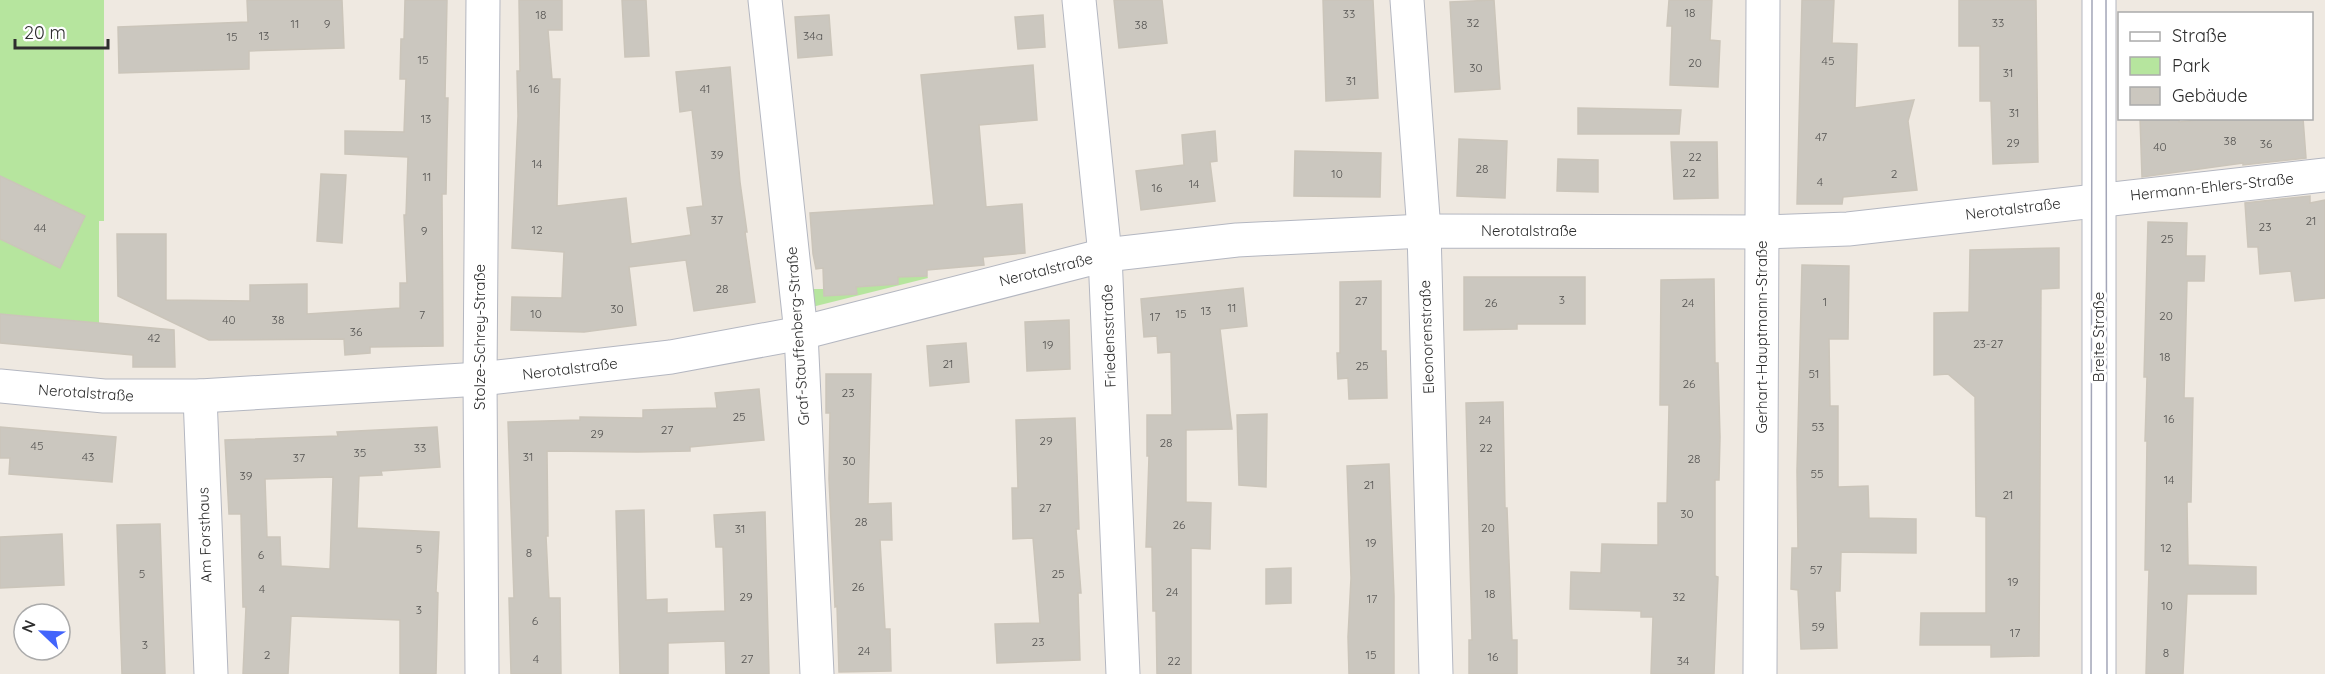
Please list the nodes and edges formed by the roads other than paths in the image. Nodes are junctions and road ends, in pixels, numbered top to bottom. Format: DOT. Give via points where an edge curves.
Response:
graph roads {
  1 [pos="483,0"];
  2 [pos="765,0"];
  3 [pos="1079,0"];
  4 [pos="1407,0"];
  5 [pos="1763,0"];
  6 [pos="2099,0"];
  7 [pos="2325,175"];
  8 [pos="2099,199"];
  9 [pos="1424,231"];
  10 [pos="1763,232"];
  11 [pos="1105,255"];
  12 [pos="801,333"];
  13 [pos="480,380"];
  14 [pos="0,386"];
  15 [pos="200,396"];
  16 [pos="211,674"];
  17 [pos="482,674"];
  18 [pos="817,674"];
  19 [pos="1123,674"];
  20 [pos="1436,674"];
  21 [pos="1760,674"];
  22 [pos="2099,674"];
  1 -- 13 [label="street, Stolze-Schrey-Straße"];
  2 -- 12 [label="street, Graf-Stauffenberg-Straße"];
  3 -- 11 [label="street, Friedensstraße"];
  4 -- 9 [label="street, Eleonorenstraße"];
  5 -- 10 [label="street, Gerhart-Hauptmann-Straße"];
  6 -- 8 [label="street, Breite Straße"];
  7 -- 8 [label="street, Hermann-Ehlers-Straße"];
  8 -- 10 [label="street, Nerotalstraße" via="1848,229"];
  8 -- 22 [label="street, Breite Straße"];
  9 -- 10 [label="street, Nerotalstraße"];
  9 -- 11 [label="street, Nerotalstraße" via="1237,240"];
  9 -- 20 [label="street, Eleonorenstraße"];
  10 -- 21 [label="street, Gerhart-Hauptmann-Straße"];
  11 -- 12 [label="street, Nerotalstraße"];
  11 -- 19 [label="street, Friedensstraße"];
  12 -- 13 [label="street, Nerotalstraße" via="671,357"];
  12 -- 18 [label="street, Graf-Stauffenberg-Straße"];
  13 -- 15 [label="street, Nerotalstraße"];
  13 -- 17 [label="street, Stolze-Schrey-Straße"];
  14 -- 15 [label="street, Nerotalstraße" via="104,396"];
  15 -- 16 [label="street, Am Forsthaus"];
}
